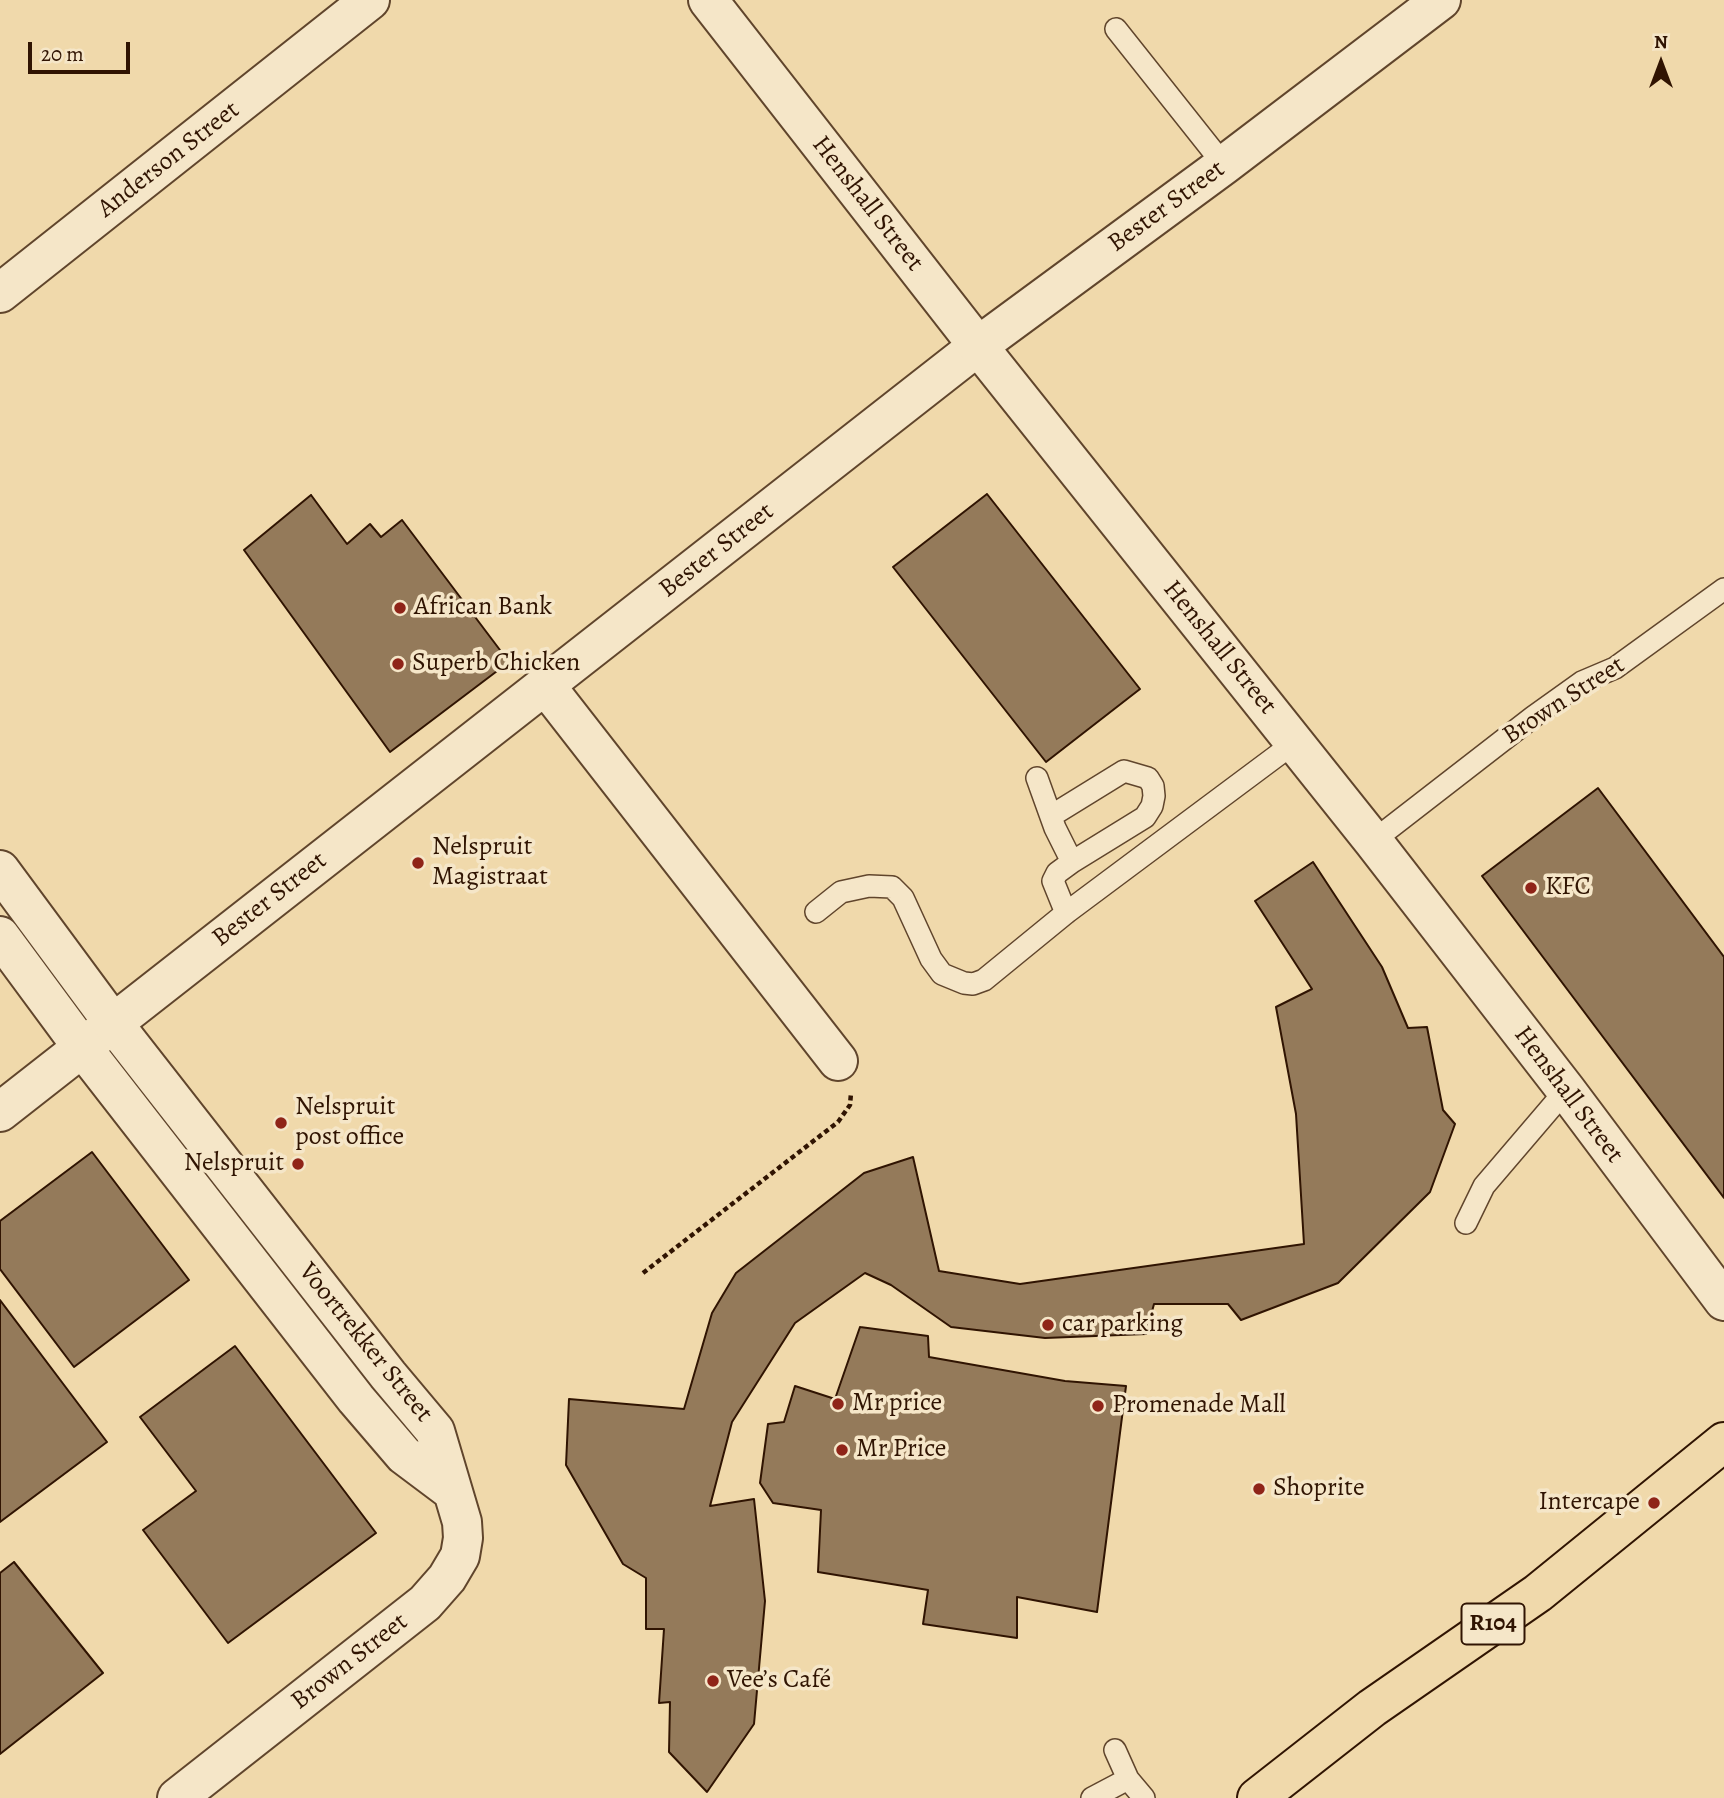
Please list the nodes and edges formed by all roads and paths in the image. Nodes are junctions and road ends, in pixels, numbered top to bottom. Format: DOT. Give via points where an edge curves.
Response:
graph roads {
  1 [pos="370,0"];
  2 [pos="708,0"];
  3 [pos="1441,0"];
  4 [pos="1116,29"];
  5 [pos="1224,165"];
  6 [pos="0,293"];
  7 [pos="978,346"];
  8 [pos="1724,589"];
  9 [pos="545,685"];
  10 [pos="1294,743"];
  11 [pos="1037,778"];
  12 [pos="1051,816"];
  13 [pos="1373,841"];
  14 [pos="1072,862"];
  15 [pos="0,870"];
  16 [pos="816,912"];
  17 [pos="1066,913"];
  18 [pos="0,936"];
  19 [pos="113,1023"];
  20 [pos="82,1047"];
  21 [pos="838,1061"];
  22 [pos="1566,1090"];
  23 [pos="0,1112"];
  24 [pos="1466,1223"];
  25 [pos="643,1273"];
  26 [pos="1724,1301"];
  27 [pos="1724,1442"];
  28 [pos="452,1490"];
  29 [pos="1115,1750"];
  30 [pos="1128,1779"];
  31 [pos="177,1798"];
  32 [pos="1092,1798"];
  33 [pos="1144,1798"];
  34 [pos="1256,1798"];
  1 -- 6 [label="street, Anderson Street"];
  2 -- 7 [label="street, Henshall Street"];
  3 -- 5 [label="street, Bester Street"];
  4 -- 5 [label="lane"];
  5 -- 7 [label="street, Bester Street"];
  7 -- 9 [label="street, Bester Street"];
  7 -- 10 [label="street, Henshall Street"];
  8 -- 13 [label="lane, Brown Street" via="1615,668 1582,682 1533,717"];
  9 -- 19 [label="street, Bester Street"];
  9 -- 21 [label="street"];
  10 -- 13 [label="street, Henshall Street"];
  10 -- 17 [label="lane"];
  11 -- 12 [label="lane"];
  12 -- 14 [label="lane"];
  12 -- 14 [label="lane" via="1124,771 1148,778 1153,786 1152,806 1144,817"];
  13 -- 22 [label="street, Henshall Street"];
  14 -- 17 [label="lane" via="1053,881"];
  15 -- 19 [label="street, Voortrekker Street"];
  16 -- 17 [label="lane" via="841,892 891,887 903,898 942,974 973,984 999,969"];
  18 -- 20 [label="street, Voortrekker Street"];
  19 -- 20 [label="street, Bester Street"];
  19 -- 28 [label="street, Voortrekker Street" via="435,1431"];
  20 -- 23 [label="street, Bester Street"];
  20 -- 28 [label="street, Voortrekker Street" via="356,1399 404,1454"];
  21 -- 25 [label="path" via="851,1092 850,1105 838,1122"];
  22 -- 24 [label="lane" via="1483,1186"];
  22 -- 26 [label="street, Henshall Street"];
  27 -- 34 [label="main road, R104" via="1538,1593 1372,1708"];
  28 -- 31 [label="street, Brown Street" via="462,1521 460,1556 425,1603"];
  29 -- 30 [label="lane"];
  30 -- 32 [label="lane"];
  30 -- 33 [label="lane"];
}
